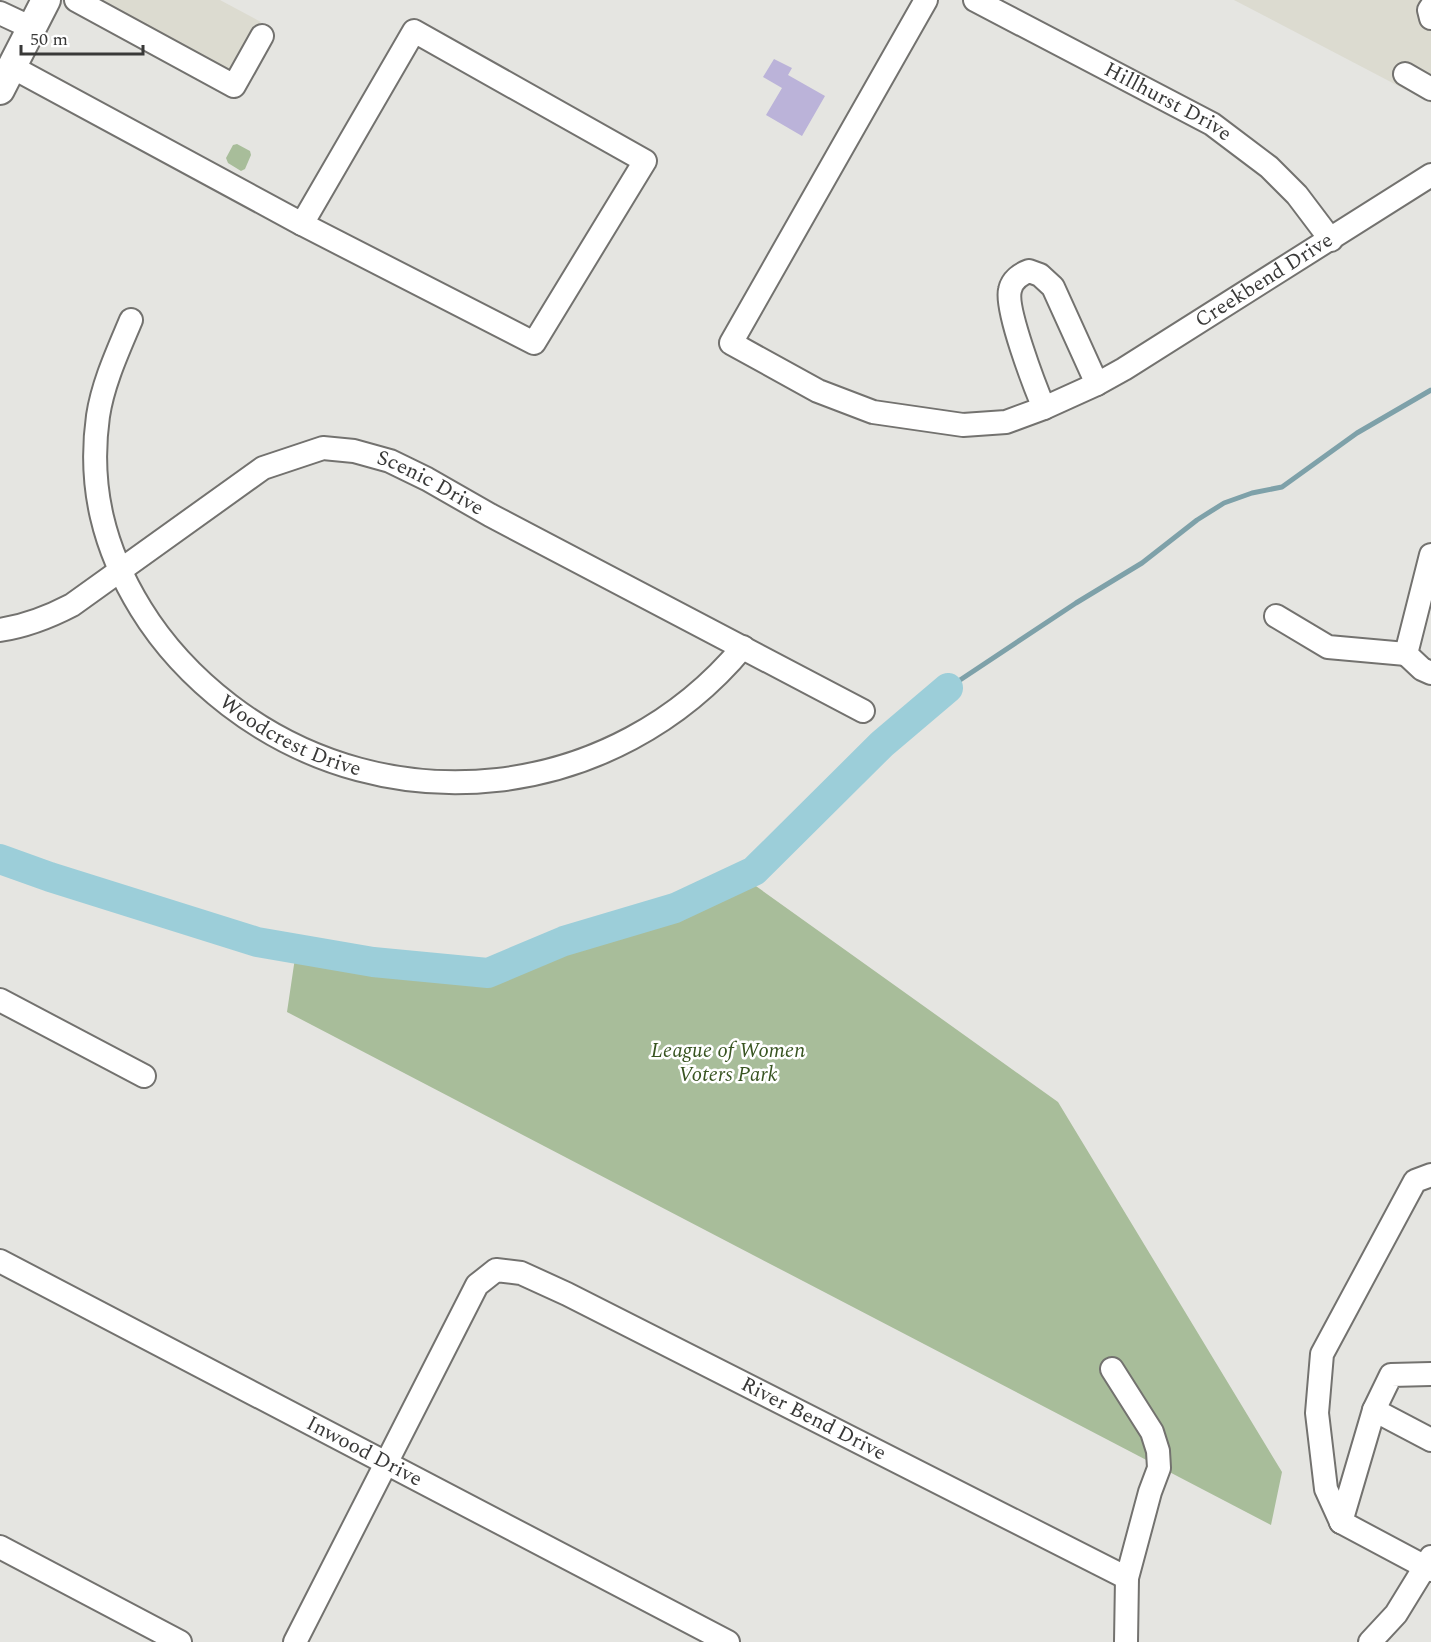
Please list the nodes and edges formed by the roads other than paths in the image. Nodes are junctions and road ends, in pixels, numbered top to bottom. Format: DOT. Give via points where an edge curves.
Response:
graph roads {
  1 [pos="46,0"];
  2 [pos="76,0"];
  3 [pos="926,0"];
  4 [pos="975,0"];
  5 [pos="1431,7"];
  6 [pos="0,13"];
  7 [pos="1431,18"];
  8 [pos="32,28"];
  9 [pos="261,36"];
  10 [pos="1405,74"];
  11 [pos="6,79"];
  12 [pos="1431,89"];
  13 [pos="1431,176"];
  14 [pos="302,224"];
  15 [pos="1331,240"];
  16 [pos="131,320"];
  17 [pos="1097,384"];
  18 [pos="1044,408"];
  19 [pos="1431,555"];
  20 [pos="120,570"];
  21 [pos="1276,616"];
  22 [pos="0,630"];
  23 [pos="743,647"];
  24 [pos="1406,654"];
  25 [pos="1431,673"];
  26 [pos="863,711"];
  27 [pos="0,1000"];
  28 [pos="144,1076"];
  29 [pos="1431,1175"];
  30 [pos="0,1261"];
  31 [pos="1112,1369"];
  32 [pos="1431,1374"];
  33 [pos="1374,1410"];
  34 [pos="1431,1440"];
  35 [pos="385,1463"];
  36 [pos="1341,1522"];
  37 [pos="0,1547"];
  38 [pos="1429,1564"];
  39 [pos="1127,1578"];
  40 [pos="180,1642"];
  41 [pos="295,1642"];
  42 [pos="728,1642"];
  43 [pos="1126,1642"];
  44 [pos="1370,1642"];
  1 -- 8 [label="main road"];
  2 -- 9 [label="street" via="234,86"];
  3 -- 18 [label="street, Creekbend Drive" via="731,343 818,391 873,412 963,425 1006,422"];
  4 -- 15 [label="street, Hillhurst Drive" via="1212,124 1269,167 1297,195"];
  5 -- 7 [label="street"];
  6 -- 8 [label="street"];
  8 -- 11 [label="main road"];
  10 -- 12 [label="street"];
  11 -- 14 [label="street"];
  13 -- 15 [label="street, Creekbend Drive"];
  14 -- 14 [label="street" via="534,343 645,160 414,32"];
  15 -- 17 [label="street, Creekbend Drive"];
  16 -- 20 [label="street, Woodcrest Drive" via="105,385 95,450 99,511"];
  17 -- 18 [label="street, Creekbend Drive"];
  17 -- 18 [label="street" via="1053,287 1040,274 1029,271 1018,275 1010,288 1010,306"];
  19 -- 24 [label="street"];
  20 -- 22 [label="street, Scenic Drive" via="51,616"];
  20 -- 23 [label="street, Scenic Drive" via="263,468 323,448 354,451 390,461 427,479"];
  20 -- 23 [label="street, Woodcrest Drive" via="166,646 208,689 251,722 314,755 383,777 415,782 489,781 582,761 666,719 721,673"];
  21 -- 24 [label="street" via="1328,647"];
  23 -- 26 [label="street, Scenic Drive"];
  24 -- 25 [label="street"];
  27 -- 28 [label="street"];
  29 -- 36 [label="street" via="1415,1180 1322,1354 1317,1413 1326,1490"];
  30 -- 35 [label="street, Inwood Drive"];
  31 -- 39 [label="street" via="1152,1432 1158,1451 1159,1468"];
  32 -- 33 [label="street" via="1391,1375"];
  33 -- 34 [label="street"];
  33 -- 36 [label="street"];
  35 -- 39 [label="street, River Bend Drive" via="478,1282 496,1270 521,1272"];
  35 -- 41 [label="street"];
  35 -- 42 [label="street, Inwood Drive"];
  36 -- 38 [label="street"];
  37 -- 40 [label="street"];
  38 -- 44 [label="street" via="1396,1614"];
  39 -- 43 [label="street"];
}
